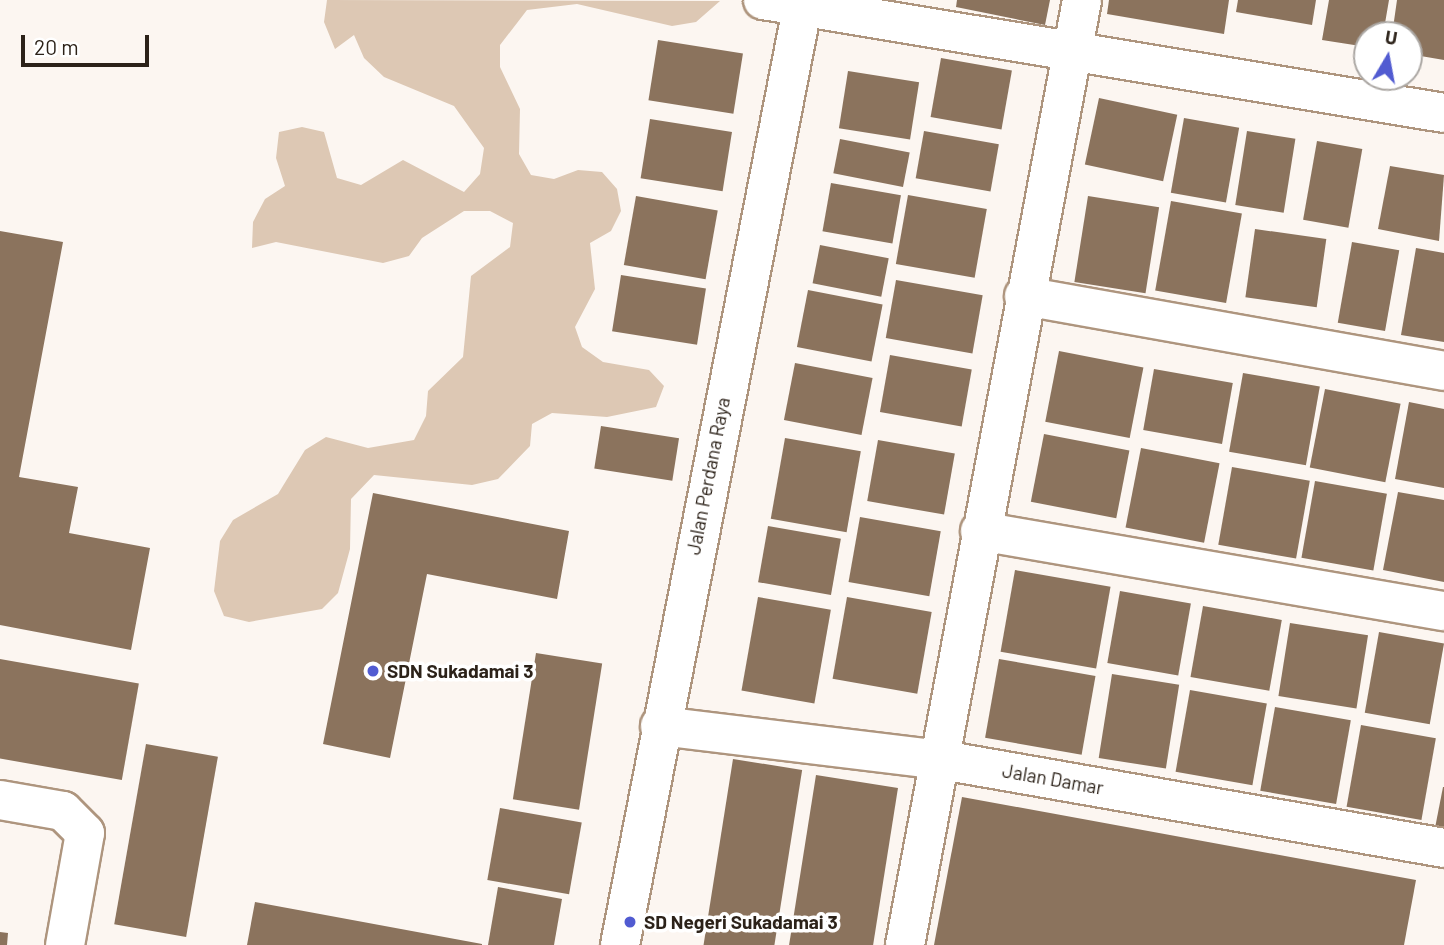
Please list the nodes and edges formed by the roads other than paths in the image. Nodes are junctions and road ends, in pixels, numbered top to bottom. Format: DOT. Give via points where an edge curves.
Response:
graph roads {
  1 [pos="763,0"];
  2 [pos="1082,0"];
  3 [pos="821,7"];
  4 [pos="1072,50"];
  5 [pos="1444,113"];
  6 [pos="1024,296"];
  7 [pos="1444,371"];
  8 [pos="980,531"];
  9 [pos="1444,611"];
  10 [pos="660,726"];
  11 [pos="942,760"];
  12 [pos="0,800"];
  13 [pos="1444,848"];
  14 [pos="65,945"];
  15 [pos="620,945"];
  16 [pos="905,945"];
  1 -- 3 [label="street"];
  2 -- 4 [label="street"];
  3 -- 4 [label="street"];
  3 -- 10 [label="street, Jalan Perdana Raya"];
  4 -- 5 [label="street"];
  4 -- 6 [label="street"];
  6 -- 7 [label="street"];
  6 -- 8 [label="street"];
  8 -- 9 [label="street"];
  8 -- 11 [label="street"];
  10 -- 11 [label="street, Jalan Damar"];
  10 -- 15 [label="street, Jalan Perdana Raya"];
  11 -- 13 [label="street, Jalan Damar"];
  11 -- 16 [label="street"];
  12 -- 14 [label="street" via="64,811 85,834"];
}
